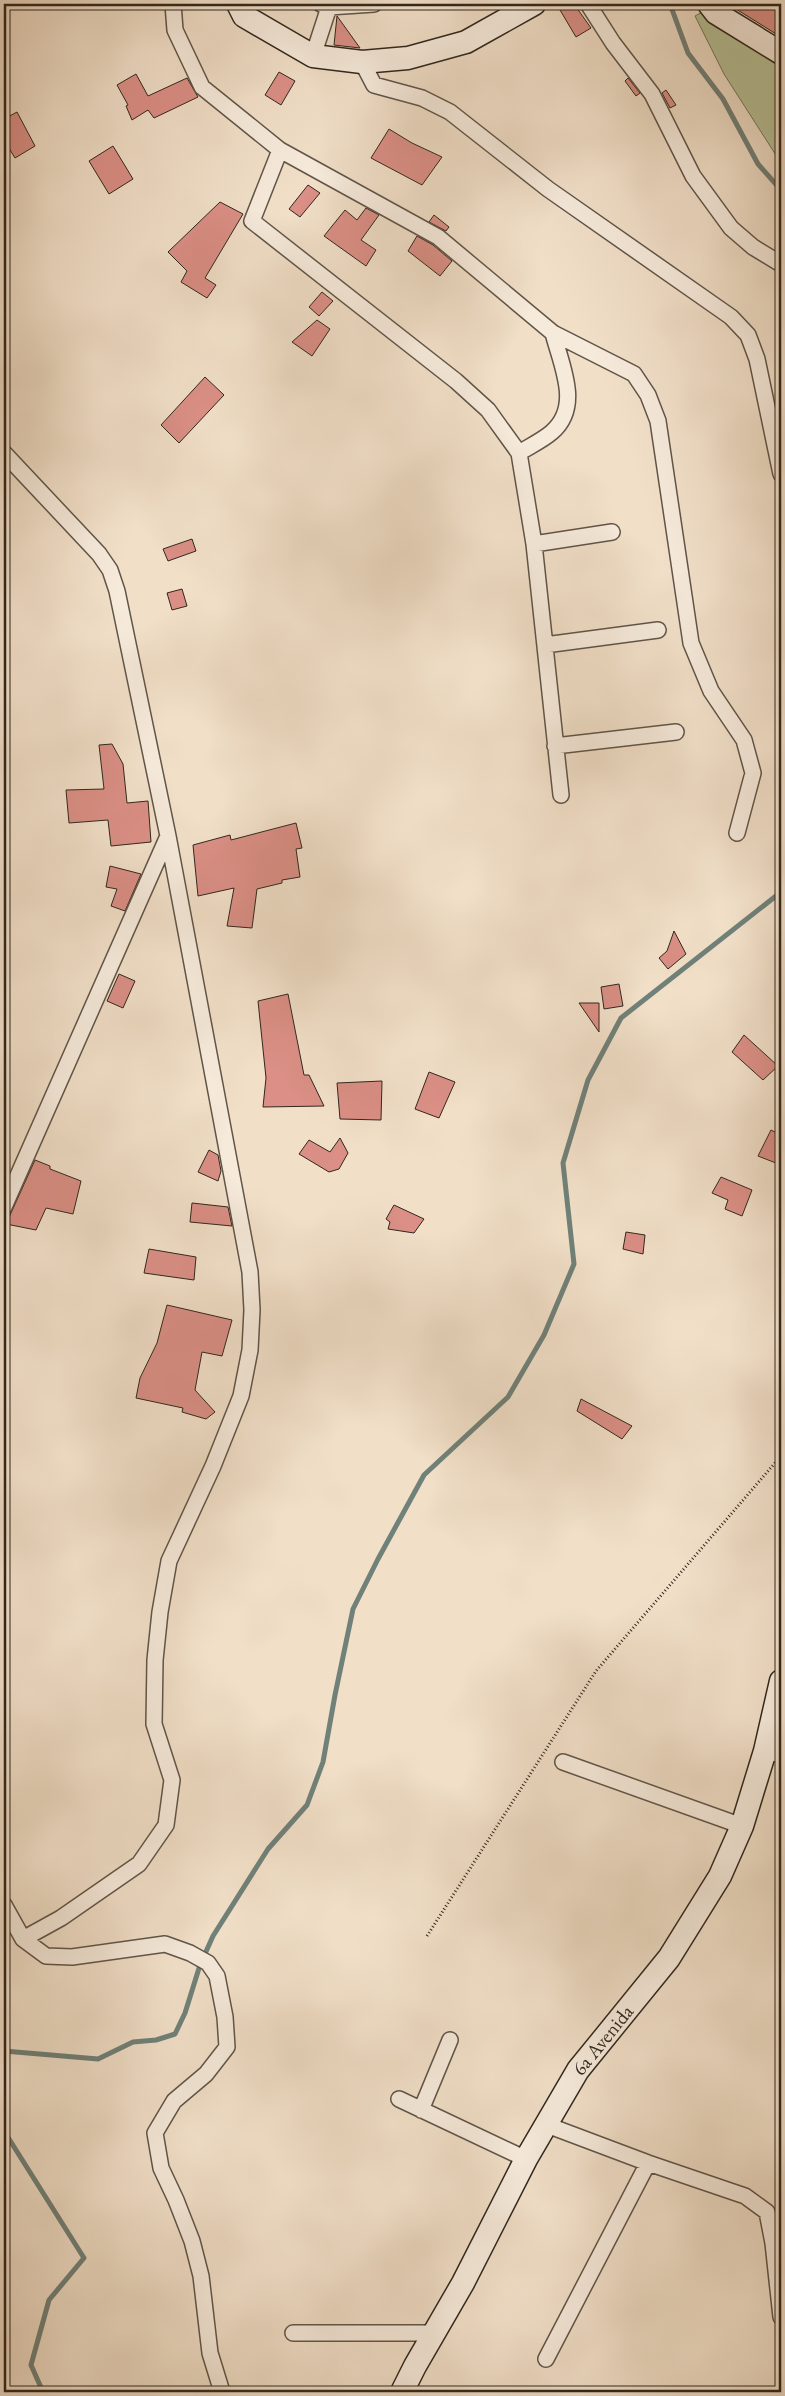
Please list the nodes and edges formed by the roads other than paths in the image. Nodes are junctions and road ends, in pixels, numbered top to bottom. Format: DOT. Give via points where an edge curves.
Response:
graph roads {
  1 [pos="172,4"];
  2 [pos="238,4"];
  3 [pos="374,4"];
  4 [pos="534,4"];
  5 [pos="588,4"];
  6 [pos="709,4"];
  7 [pos="325,6"];
  8 [pos="781,53"];
  9 [pos="313,56"];
  10 [pos="362,62"];
  11 [pos="280,150"];
  12 [pos="781,264"];
  13 [pos="553,333"];
  14 [pos="4,453"];
  15 [pos="519,453"];
  16 [pos="781,474"];
  17 [pos="612,532"];
  18 [pos="534,544"];
  19 [pos="658,630"];
  20 [pos="545,645"];
  21 [pos="676,732"];
  22 [pos="555,746"];
  23 [pos="560,795"];
  24 [pos="736,833"];
  25 [pos="168,836"];
  26 [pos="4,1206"];
  27 [pos="781,1681"];
  28 [pos="773,1753"];
  29 [pos="563,1762"];
  30 [pos="742,1826"];
  31 [pos="4,1905"];
  32 [pos="23,1939"];
  33 [pos="450,2040"];
  34 [pos="398,2099"];
  35 [pos="421,2110"];
  36 [pos="547,2125"];
  37 [pos="526,2159"];
  38 [pos="648,2163"];
  39 [pos="781,2317"];
  40 [pos="293,2333"];
  41 [pos="434,2333"];
  42 [pos="546,2359"];
  43 [pos="222,2392"];
  44 [pos="402,2392"];
  1 -- 11 [label="street" via="174,30 202,87"];
  2 -- 9 [label="street" via="244,16"];
  3 -- 7 [label="street"];
  4 -- 10 [label="street" via="466,42 408,58"];
  5 -- 12 [label="street" via="652,94 693,176 730,228"];
  6 -- 8 [label="street" via="716,13"];
  7 -- 9 [label="street"];
  9 -- 10 [label="street"];
  10 -- 16 [label="street" via="374,85 422,98 450,112 548,189 731,317 748,335 757,359"];
  11 -- 13 [label="street" via="438,237"];
  11 -- 15 [label="street" via="252,221 456,381 488,410"];
  13 -- 15 [label="street" via="570,395 566,413 553,431"];
  13 -- 24 [label="street" via="634,374 648,394 658,421 691,643 711,691 744,740 753,773"];
  14 -- 25 [label="street" via="100,554 110,570"];
  15 -- 18 [label="street"];
  17 -- 18 [label="street"];
  18 -- 20 [label="street"];
  19 -- 20 [label="street"];
  20 -- 22 [label="street"];
  21 -- 22 [label="street"];
  22 -- 23 [label="street"];
  25 -- 26 [label="street"];
  25 -- 32 [label="street" via="250,1272 250,1350 241,1396 169,1561 155,1660 154,1724 172,1780 166,1825 139,1864 61,1918"];
  27 -- 28 [label="street, 6a Avenida"];
  28 -- 30 [label="street, 6a Avenida"];
  29 -- 30 [label="street"];
  30 -- 36 [label="street, 6a Avenida" via="720,1876 669,1958 578,2070"];
  31 -- 32 [label="street"];
  32 -- 43 [label="street" via="46,1956 72,1957 165,1944 208,1963 217,1976 226,2017 227,2048 206,2074 174,2101 155,2133 161,2168 192,2241 201,2276 210,2352"];
  33 -- 35 [label="street"];
  34 -- 35 [label="street"];
  35 -- 37 [label="street"];
  36 -- 37 [label="street, 6a Avenida"];
  36 -- 38 [label="street"];
  37 -- 41 [label="street, 6a Avenida"];
  38 -- 39 [label="street" via="745,2196 767,2212"];
  38 -- 42 [label="street"];
  40 -- 41 [label="street"];
  41 -- 44 [label="street, 6a Avenida"];
}
